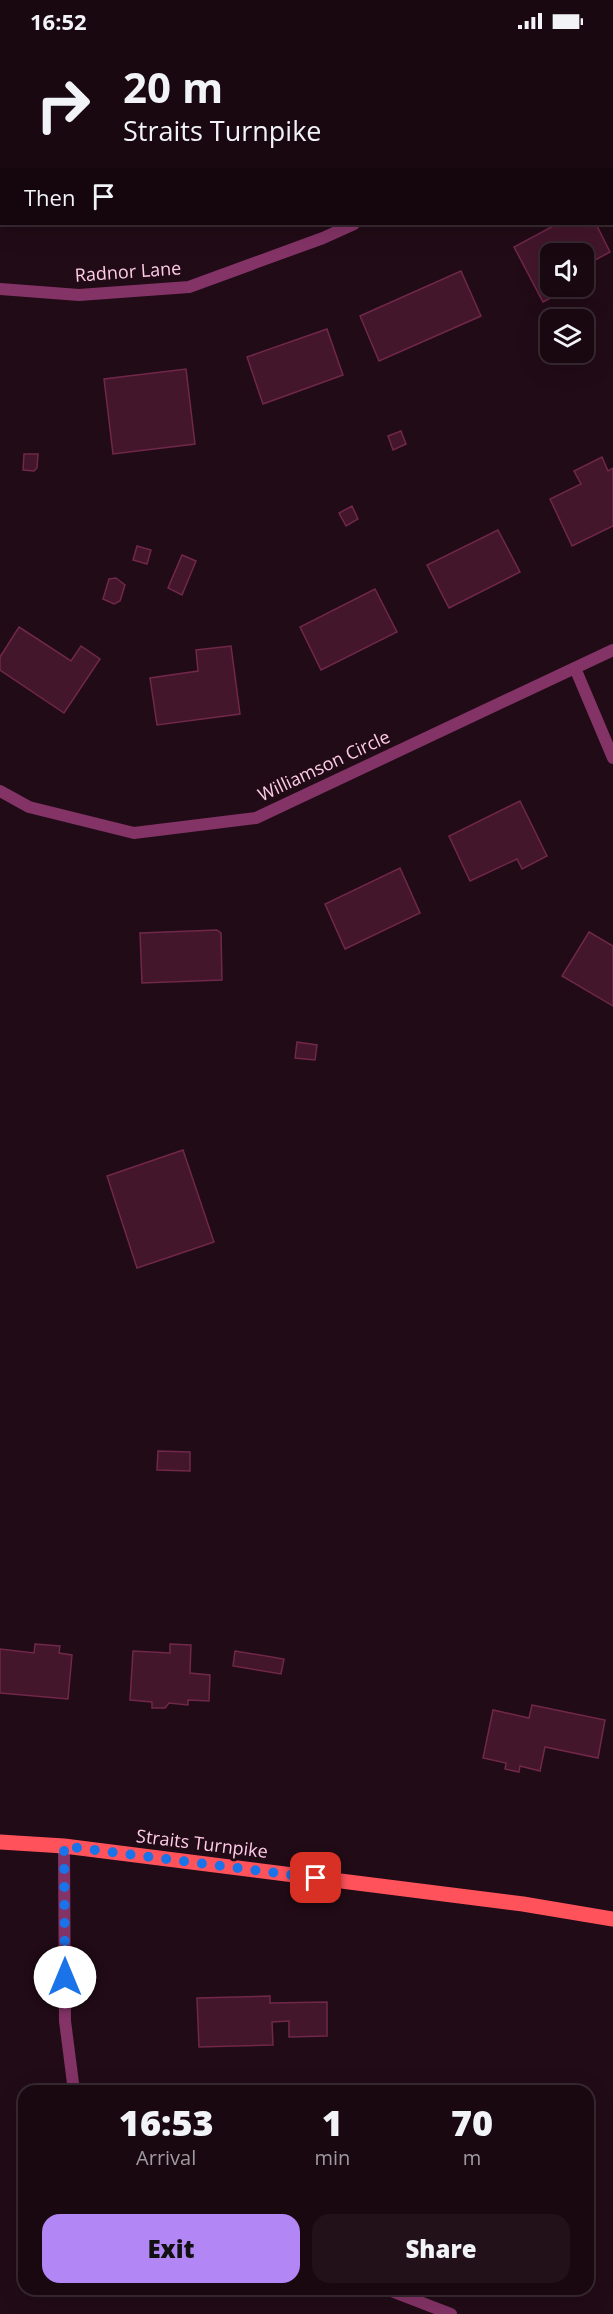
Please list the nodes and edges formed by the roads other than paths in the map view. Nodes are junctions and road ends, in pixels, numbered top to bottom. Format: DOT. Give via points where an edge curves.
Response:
graph roads {
  1 [pos="352,225"];
  2 [pos="0,290"];
  3 [pos="613,650"];
  4 [pos="575,668"];
  5 [pos="613,758"];
  6 [pos="0,791"];
  7 [pos="0,1842"];
  8 [pos="64,1846"];
  9 [pos="613,1918"];
  10 [pos="73,2085"];
  11 [pos="402,2295"];
  12 [pos="451,2314"];
  1 -- 2 [label="street, Radnor Lane" via="189,287 79,295"];
  3 -- 4 [label="street, Williamson Circle"];
  4 -- 5 [label="street"];
  4 -- 6 [label="street, Williamson Circle" via="256,818 134,833 29,807"];
  7 -- 8 [label="main road, Straits Turnpike"];
  8 -- 9 [label="main road, Straits Turnpike"];
  8 -- 10 [label="street" via="65,2021"];
  11 -- 12 [label="street"];
}
